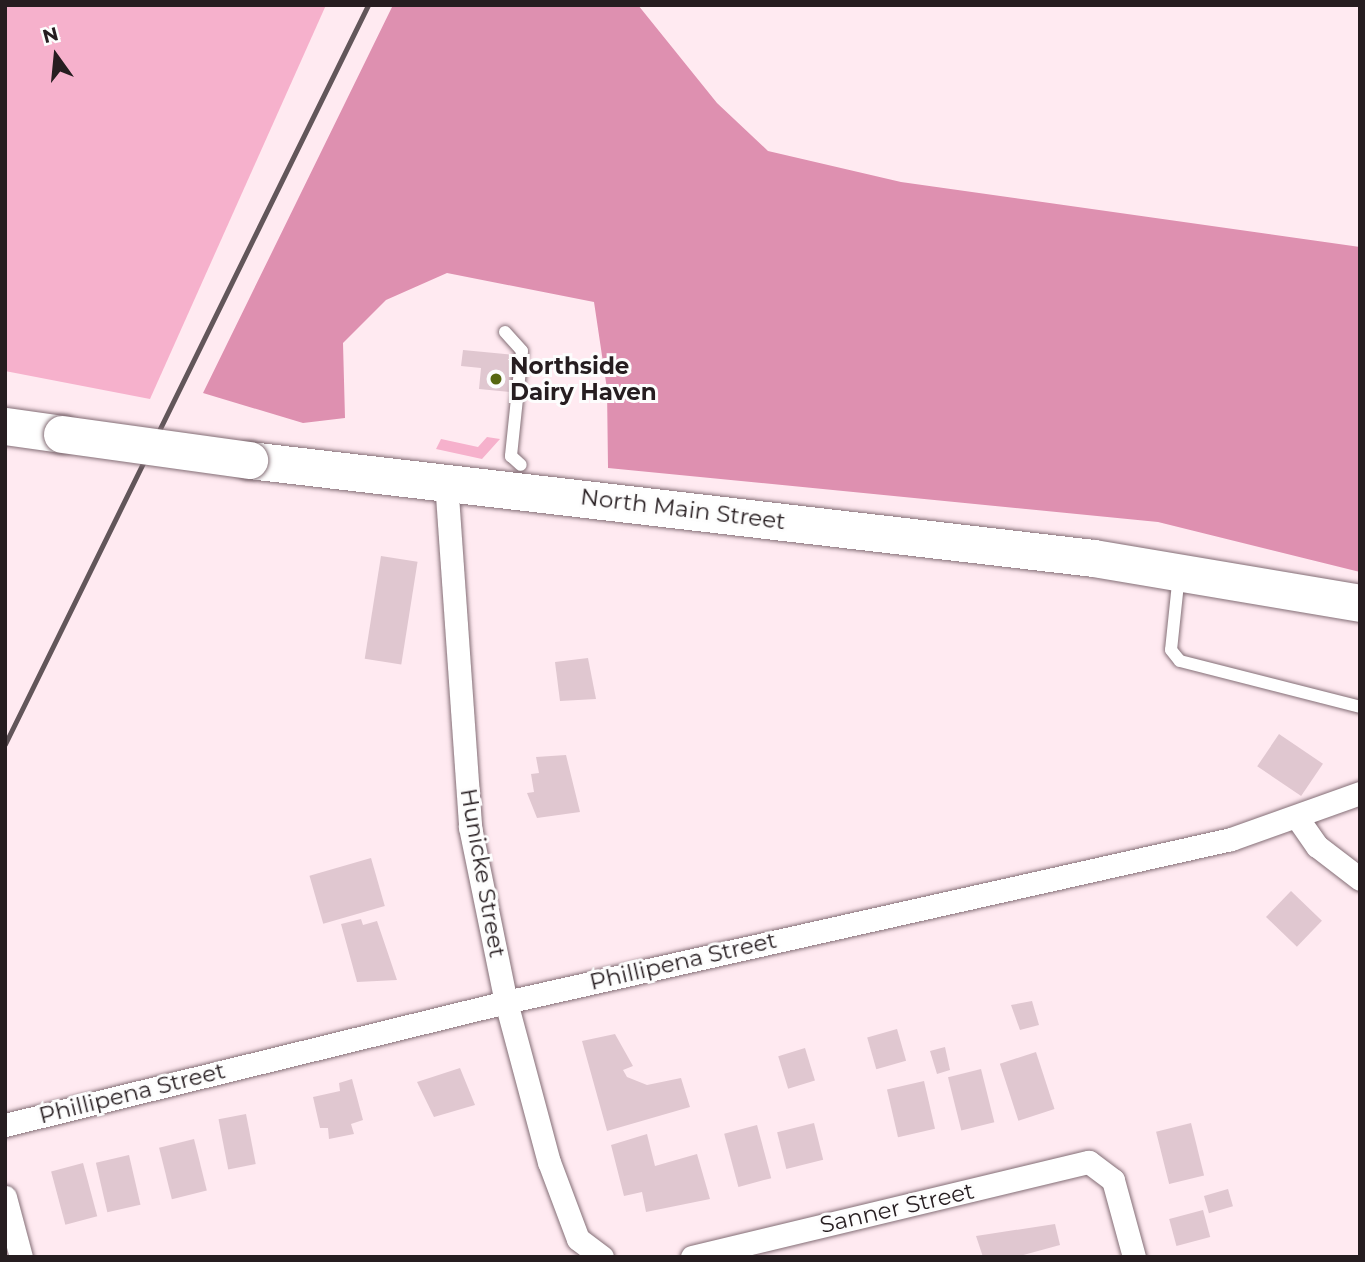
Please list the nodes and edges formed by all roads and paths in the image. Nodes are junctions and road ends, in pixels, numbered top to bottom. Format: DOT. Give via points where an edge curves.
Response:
graph roads {
  1 [pos="505,332"];
  2 [pos="5,426"];
  3 [pos="521,465"];
  4 [pos="446,481"];
  5 [pos="1179,571"];
  6 [pos="1360,603"];
  7 [pos="1360,707"];
  8 [pos="1360,793"];
  9 [pos="1298,819"];
  10 [pos="1360,879"];
  11 [pos="506,1002"];
  12 [pos="5,1125"];
  13 [pos="5,1197"];
  14 [pos="595,1254"];
  15 [pos="21,1257"];
  16 [pos="692,1257"];
  17 [pos="1135,1257"];
  1 -- 3 [label="lane" via="523,351 511,456"];
  2 -- 4 [label="main road, North Main Street, bridge"];
  4 -- 5 [label="main road, North Main Street"];
  4 -- 11 [label="street, Hunicke Street" via="470,827"];
  5 -- 6 [label="main road, North Main Street"];
  5 -- 7 [label="lane" via="1171,650 1181,661"];
  8 -- 9 [label="street, Phillipena Street"];
  9 -- 10 [label="street" via="1317,846"];
  9 -- 11 [label="street, Phillipena Street"];
  11 -- 12 [label="street, Phillipena Street"];
  11 -- 14 [label="street, Hunicke Street" via="558,1192"];
  13 -- 15 [label="street"];
  16 -- 17 [label="street, Sanner Street" via="1089,1162 1102,1168 1116,1187"];
}
